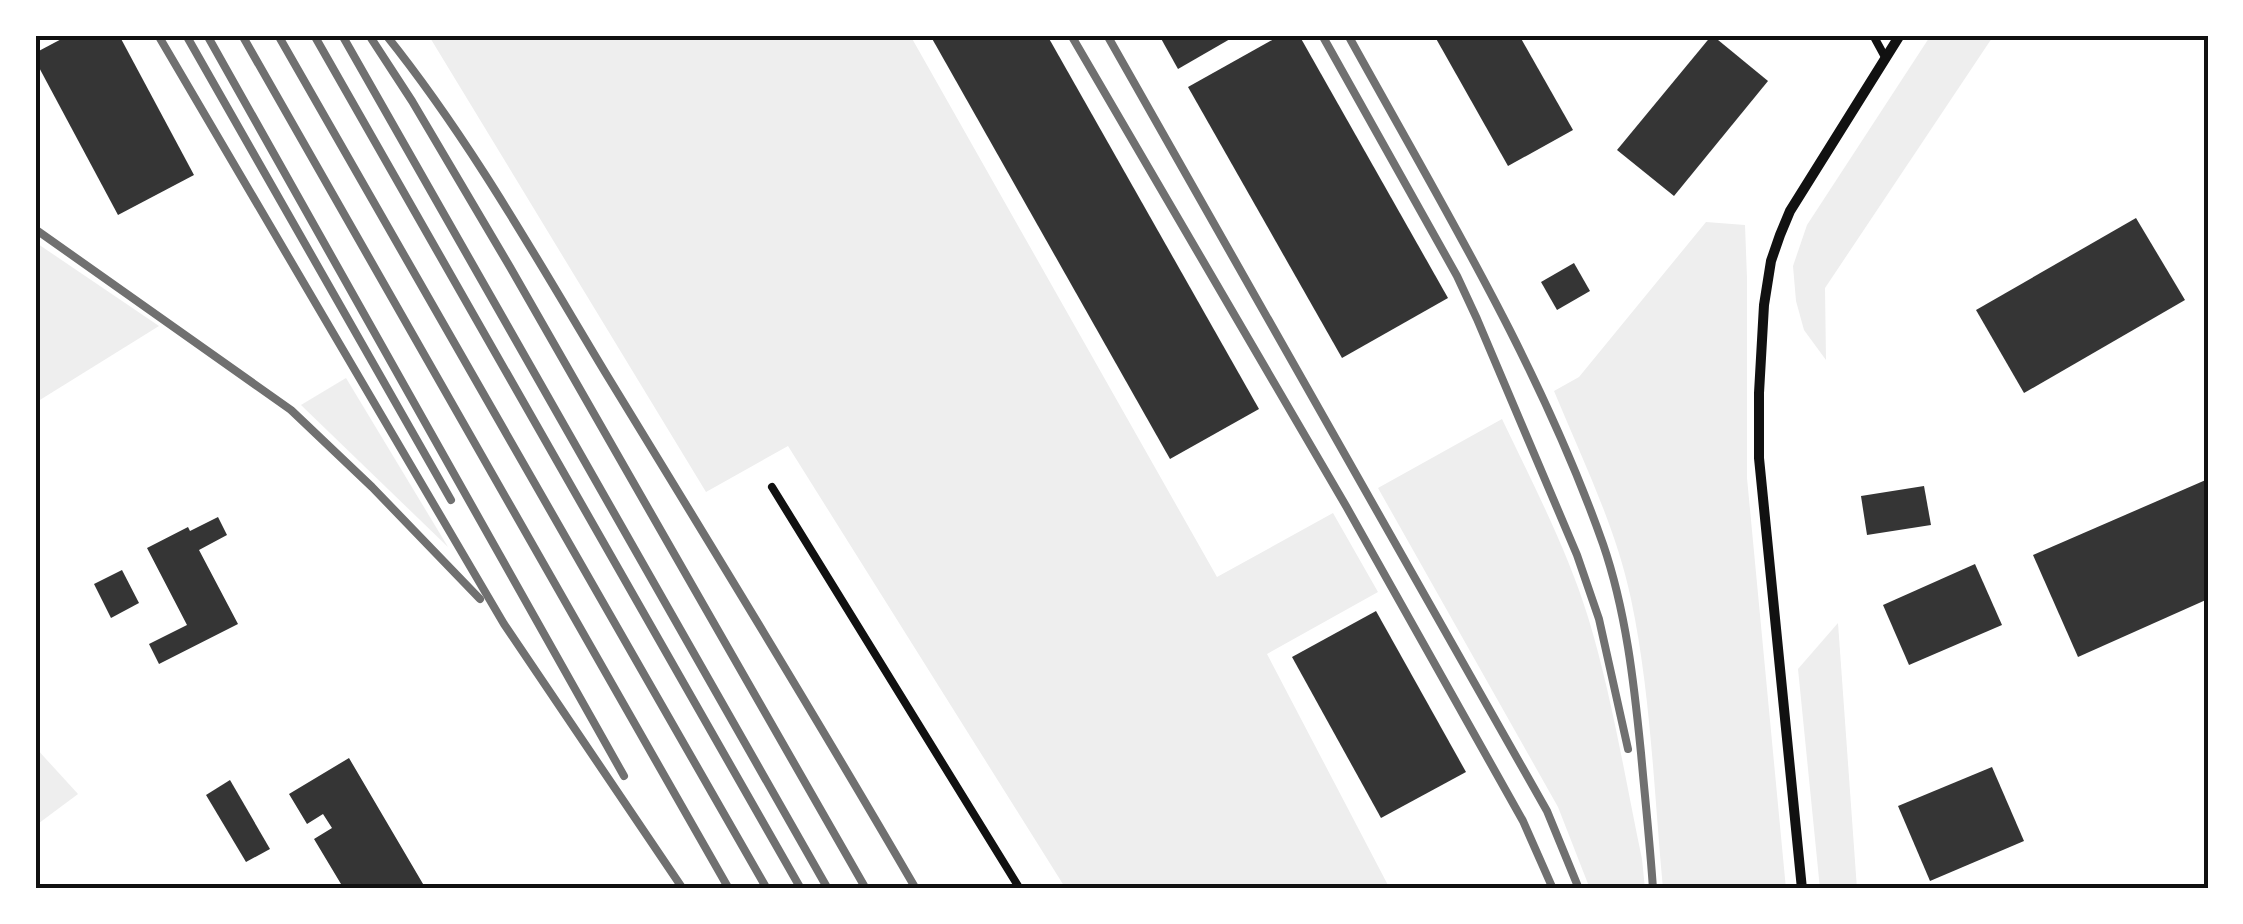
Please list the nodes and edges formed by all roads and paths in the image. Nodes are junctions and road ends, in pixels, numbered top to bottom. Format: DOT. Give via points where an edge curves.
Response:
graph roads {
  1 [pos="1873,35"];
  2 [pos="1900,35"];
  3 [pos="1885,57"];
  4 [pos="772,487"];
  5 [pos="1020,889"];
  6 [pos="1802,889"];
  1 -- 3 [label="lane"];
  2 -- 3 [label="street"];
  3 -- 6 [label="street" via="1790,211 1764,305 1760,470"];
  4 -- 5 [label="lane"];
}
